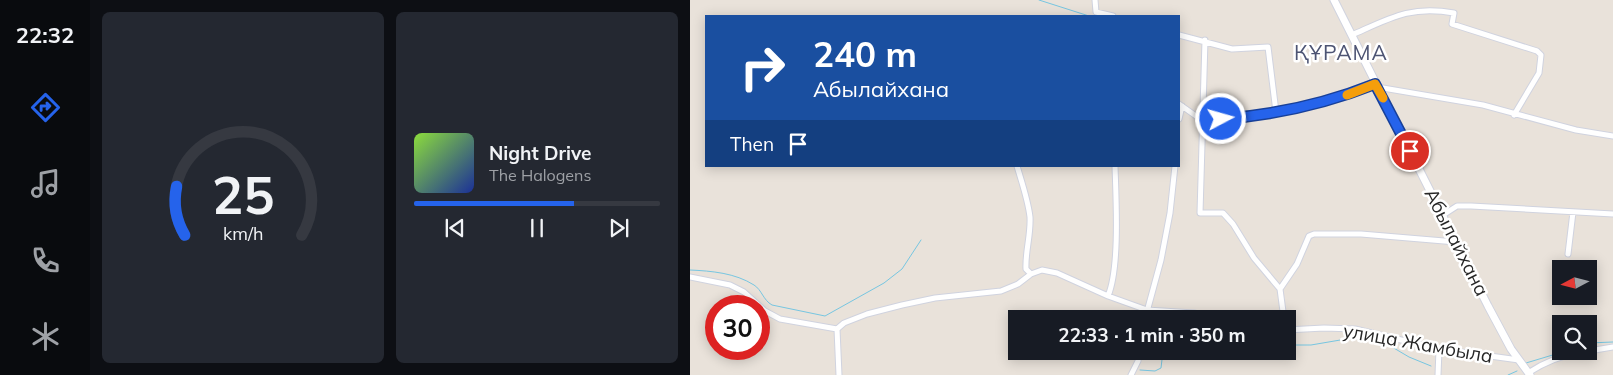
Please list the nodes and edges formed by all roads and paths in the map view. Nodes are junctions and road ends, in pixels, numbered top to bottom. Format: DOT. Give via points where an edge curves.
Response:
graph roads {
  1 [pos="1095,0"];
  2 [pos="1334,0"];
  3 [pos="1109,15"];
  4 [pos="1180,35"];
  5 [pos="1352,35"];
  6 [pos="1205,40"];
  7 [pos="1376,86"];
  8 [pos="1180,105"];
  9 [pos="1276,112"];
  10 [pos="1514,115"];
  11 [pos="1203,120"];
  12 [pos="1613,136"];
  13 [pos="1017,167"];
  14 [pos="1115,167"];
  15 [pos="1175,167"];
  16 [pos="1573,212"];
  17 [pos="1613,214"];
  18 [pos="1443,215"];
  19 [pos="1457,242"];
  20 [pos="1568,254"];
  21 [pos="1031,274"];
  22 [pos="690,277"];
  23 [pos="1280,289"];
  24 [pos="1108,296"];
  25 [pos="1147,310"];
  26 [pos="1283,310"];
  27 [pos="837,329"];
  28 [pos="1296,329"];
  29 [pos="1613,347"];
  30 [pos="1439,349"];
  31 [pos="1597,349"];
  32 [pos="1552,359"];
  33 [pos="1138,360"];
  34 [pos="1519,360"];
  35 [pos="1529,374"];
  36 [pos="839,375"];
  37 [pos="1131,375"];
  38 [pos="1438,375"];
  1 -- 3 [label="street" via="1096,12"];
  2 -- 5 [label="main road, Абылайхана"];
  4 -- 6 [label="street"];
  5 -- 7 [label="main road, Абылайхана"];
  5 -- 10 [label="street" via="1394,16 1433,9 1454,13 1452,24 1537,51 1541,54 1539,73"];
  6 -- 9 [label="street" via="1232,49 1268,48"];
  6 -- 11 [label="street"];
  7 -- 9 [label="street" via="1334,100"];
  7 -- 10 [label="street" via="1483,105"];
  7 -- 18 [label="main road, Абылайхана"];
  8 -- 11 [label="street"];
  9 -- 11 [label="street"];
  10 -- 12 [label="street"];
  11 -- 23 [label="street" via="1200,213 1223,213"];
  13 -- 21 [label="street" via="1030,217 1026,269"];
  14 -- 24 [label="street" via="1113,285"];
  15 -- 25 [label="street" via="1163,251"];
  16 -- 17 [label="street"];
  16 -- 18 [label="street" via="1458,206"];
  16 -- 20 [label="street"];
  18 -- 19 [label="main road, Абылайхана"];
  19 -- 23 [label="street" via="1361,234 1314,234 1309,236 1297,264"];
  19 -- 34 [label="main road, Абылайхана"];
  21 -- 24 [label="street" via="1042,270 1057,273"];
  21 -- 27 [label="street" via="1001,291 902,305 867,314"];
  22 -- 27 [label="street" via="730,285 780,319"];
  23 -- 26 [label="street"];
  24 -- 25 [label="street"];
  27 -- 36 [label="street"];
  28 -- 30 [label="street, улица Жамбыла" via="1355,329"];
  29 -- 31 [label="street"];
  30 -- 34 [label="street, улица Жамбыла"];
  30 -- 38 [label="street"];
  32 -- 35 [label="street"];
  33 -- 37 [label="street"];
  34 -- 35 [label="main road, Абылайхана"];
}
